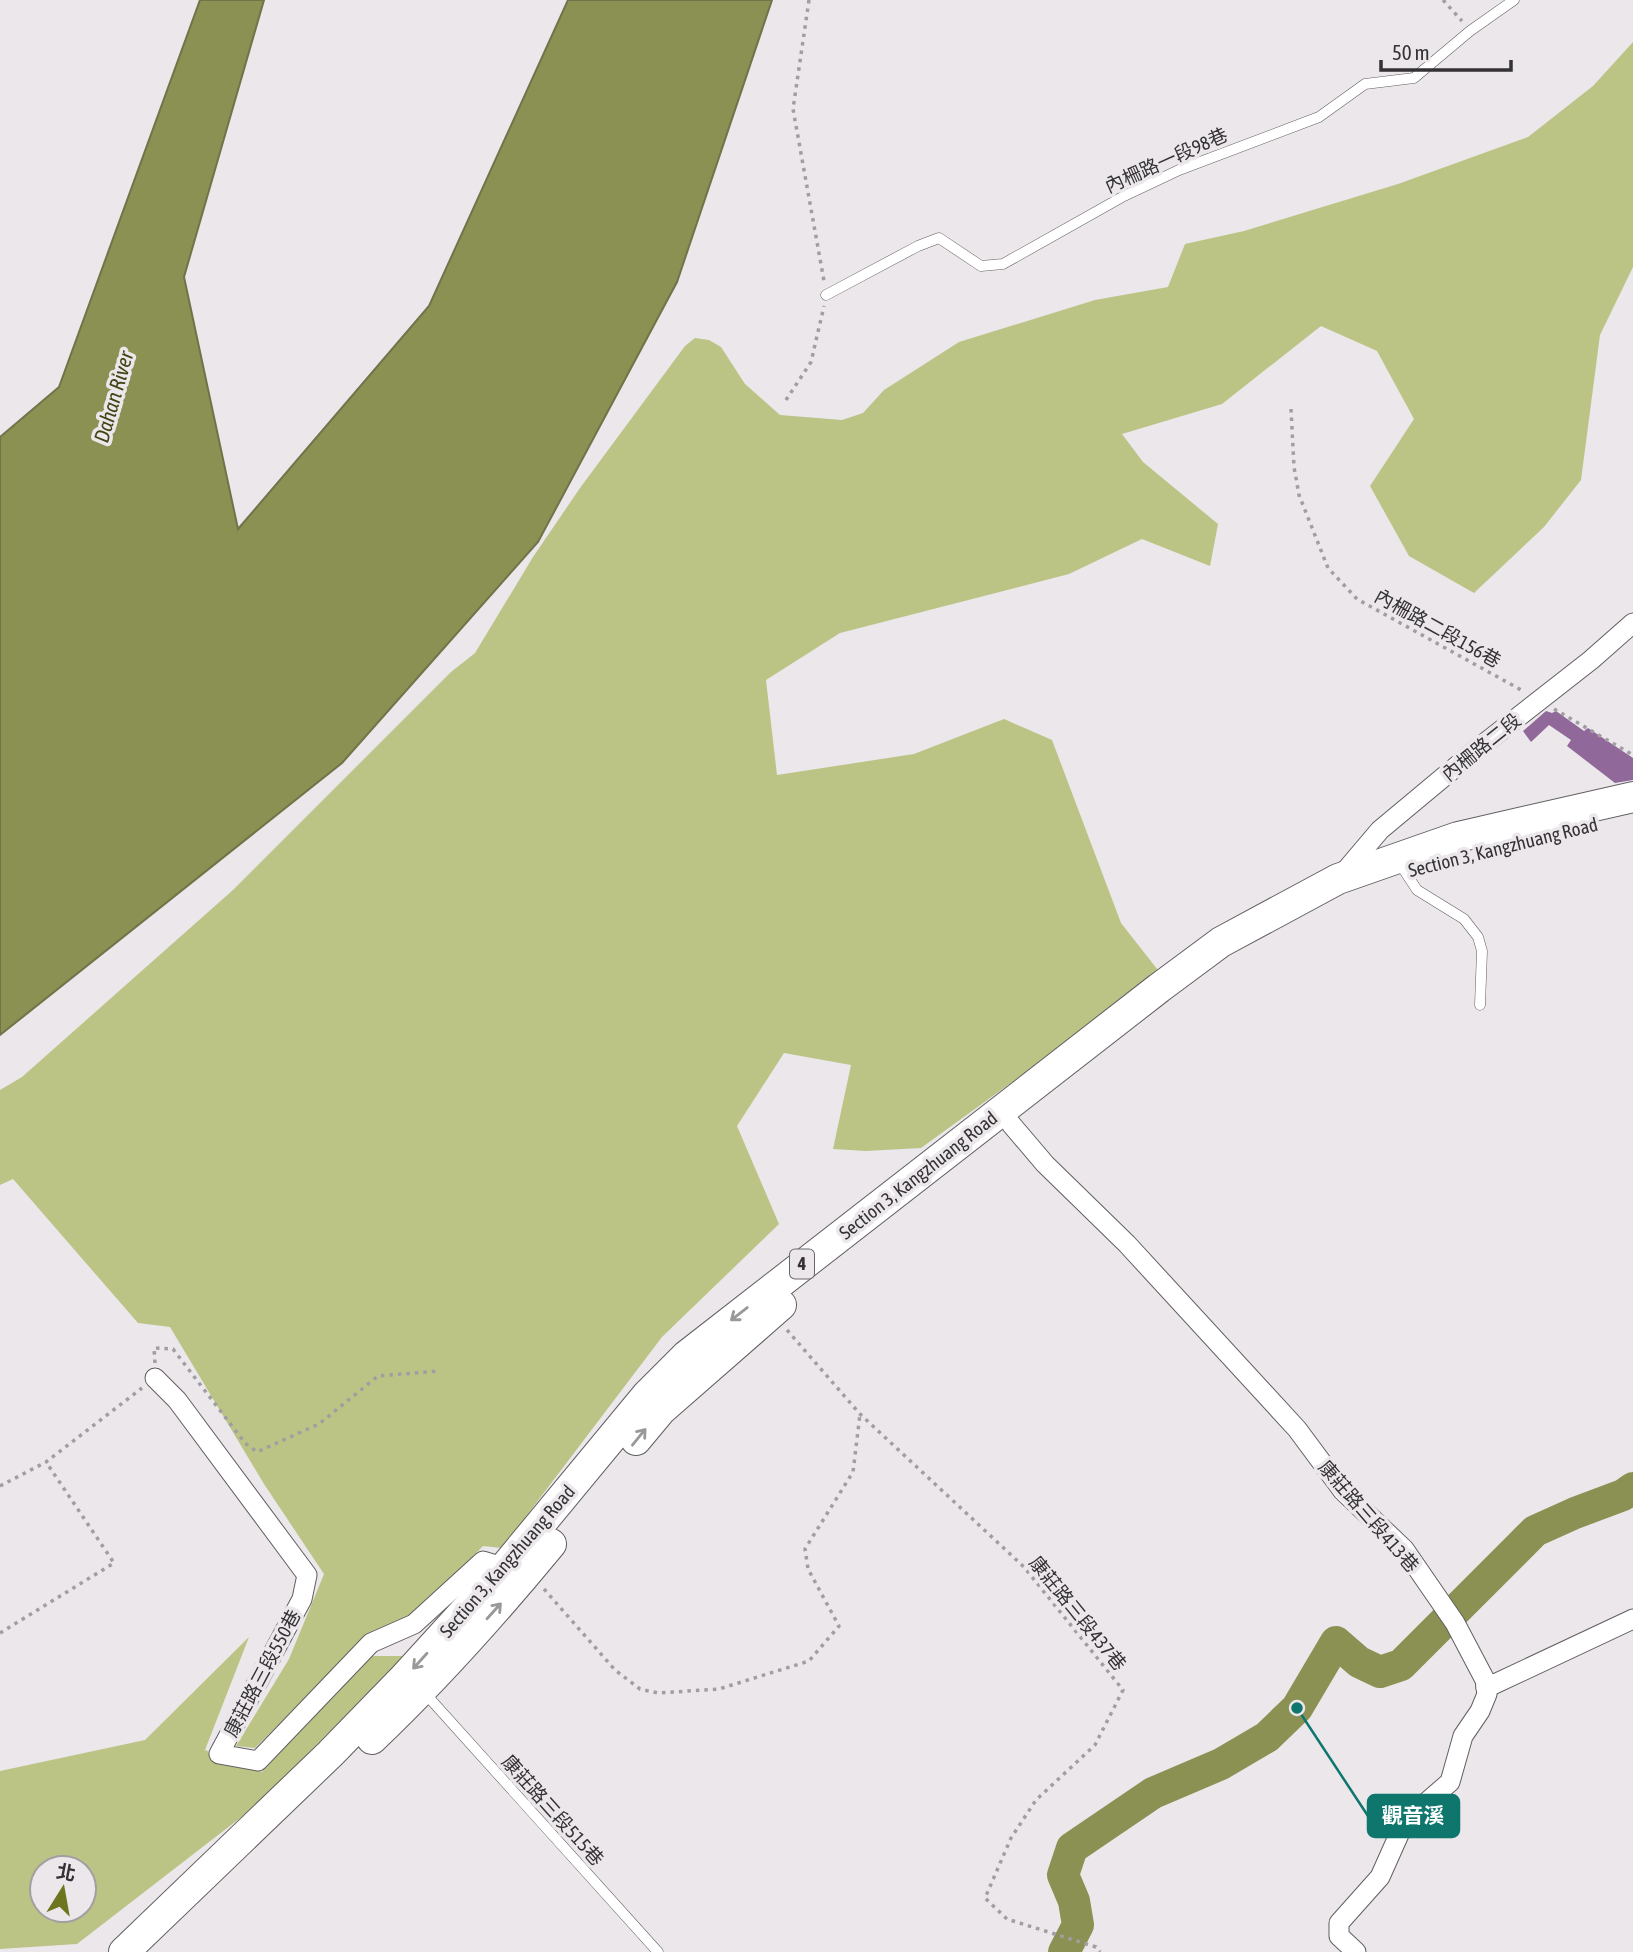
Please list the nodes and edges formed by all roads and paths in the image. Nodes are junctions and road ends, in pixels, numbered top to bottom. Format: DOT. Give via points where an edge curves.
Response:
graph roads {
  1 [pos="809,0"];
  2 [pos="1443,0"];
  3 [pos="1514,0"];
  4 [pos="1470,31"];
  5 [pos="826,295"];
  6 [pos="786,400"];
  7 [pos="1291,409"];
  8 [pos="1633,623"];
  9 [pos="1539,701"];
  10 [pos="1633,755"];
  11 [pos="1633,797"];
  12 [pos="1633,816"];
  13 [pos="1400,865"];
  14 [pos="1338,879"];
  15 [pos="1480,1005"];
  16 [pos="1011,1124"];
  17 [pos="772,1312"];
  18 [pos="439,1371"];
  19 [pos="155,1378"];
  20 [pos="860,1414"];
  21 [pos="46,1462"];
  22 [pos="0,1486"];
  23 [pos="516,1570"];
  24 [pos="1633,1619"];
  25 [pos="0,1633"];
  26 [pos="1486,1688"];
  27 [pos="422,1691"];
  28 [pos="124,1952"];
  29 [pos="149,1952"];
  30 [pos="658,1952"];
  31 [pos="1100,1952"];
  32 [pos="1356,1952"];
  1 -- 5 [label="path" via="793,108"];
  2 -- 4 [label="path"];
  3 -- 4 [label="lane, 內柵路一段98巷"];
  4 -- 5 [label="lane, 內柵路一段98巷" via="1414,78 1365,84 1319,117 1179,170 1003,264 981,267 939,238"];
  5 -- 6 [label="path" via="811,362"];
  7 -- 9 [label="path, 內柵路二段156巷" via="1293,467 1328,568 1357,599"];
  8 -- 9 [label="street, 內柵路二段"];
  9 -- 10 [label="path, 內柵路二段156巷"];
  9 -- 14 [label="street, 內柵路二段" via="1380,830"];
  11 -- 13 [label="main road, Section 3, Kangzhuang Road / 4" via="1458,837"];
  12 -- 13 [label="main road, Section 3, Kangzhuang Road / 4"];
  13 -- 14 [label="main road, Section 3, Kangzhuang Road / 4"];
  13 -- 15 [label="lane" via="1417,890 1464,919 1478,937 1482,951"];
  13 -- 16 [label="main road, Section 3, Kangzhuang Road / 4" via="1248,943"];
  14 -- 23 [label="main road, Section 3, Kangzhuang Road / 4, one-way" via="1221,942 686,1356 647,1395"];
  16 -- 17 [label="main road, Section 3, Kangzhuang Road / 4"];
  16 -- 26 [label="street, 康莊路三段413巷" via="1297,1429 1343,1491 1404,1549 1455,1623"];
  17 -- 20 [label="path, 康莊路三段437巷"];
  23 -- 17 [label="main road, Section 3, Kangzhuang Road / 4, one-way" via="661,1410"];
  18 -- 19 [label="path" via="378,1376 319,1424 257,1452 245,1443 173,1349 154,1348"];
  19 -- 21 [label="path"];
  19 -- 23 [label="street, 康莊路三段550巷" via="177,1400 307,1575 302,1599 219,1754 258,1761 371,1643 414,1624 483,1561"];
  20 -- 23 [label="path" via="853,1472 805,1549 808,1569 839,1626 809,1661 719,1689 658,1693 640,1689 615,1670"];
  20 -- 31 [label="path, 康莊路三段437巷" via="1024,1567 1123,1690 1095,1745 1036,1800 1011,1838 985,1898 1007,1919"];
  21 -- 22 [label="path"];
  21 -- 25 [label="path" via="114,1563"];
  27 -- 23 [label="main road, Section 3, Kangzhuang Road / 4, one-way"];
  23 -- 28 [label="main road, Section 3, Kangzhuang Road / 4, one-way"];
  24 -- 26 [label="street"];
  26 -- 32 [label="street" via="1480,1711 1463,1736 1450,1782 1405,1821 1380,1877 1339,1923 1339,1937"];
  27 -- 29 [label="main road, Section 3, Kangzhuang Road / 4"];
  27 -- 30 [label="lane, 康莊路三段515巷"];
}
